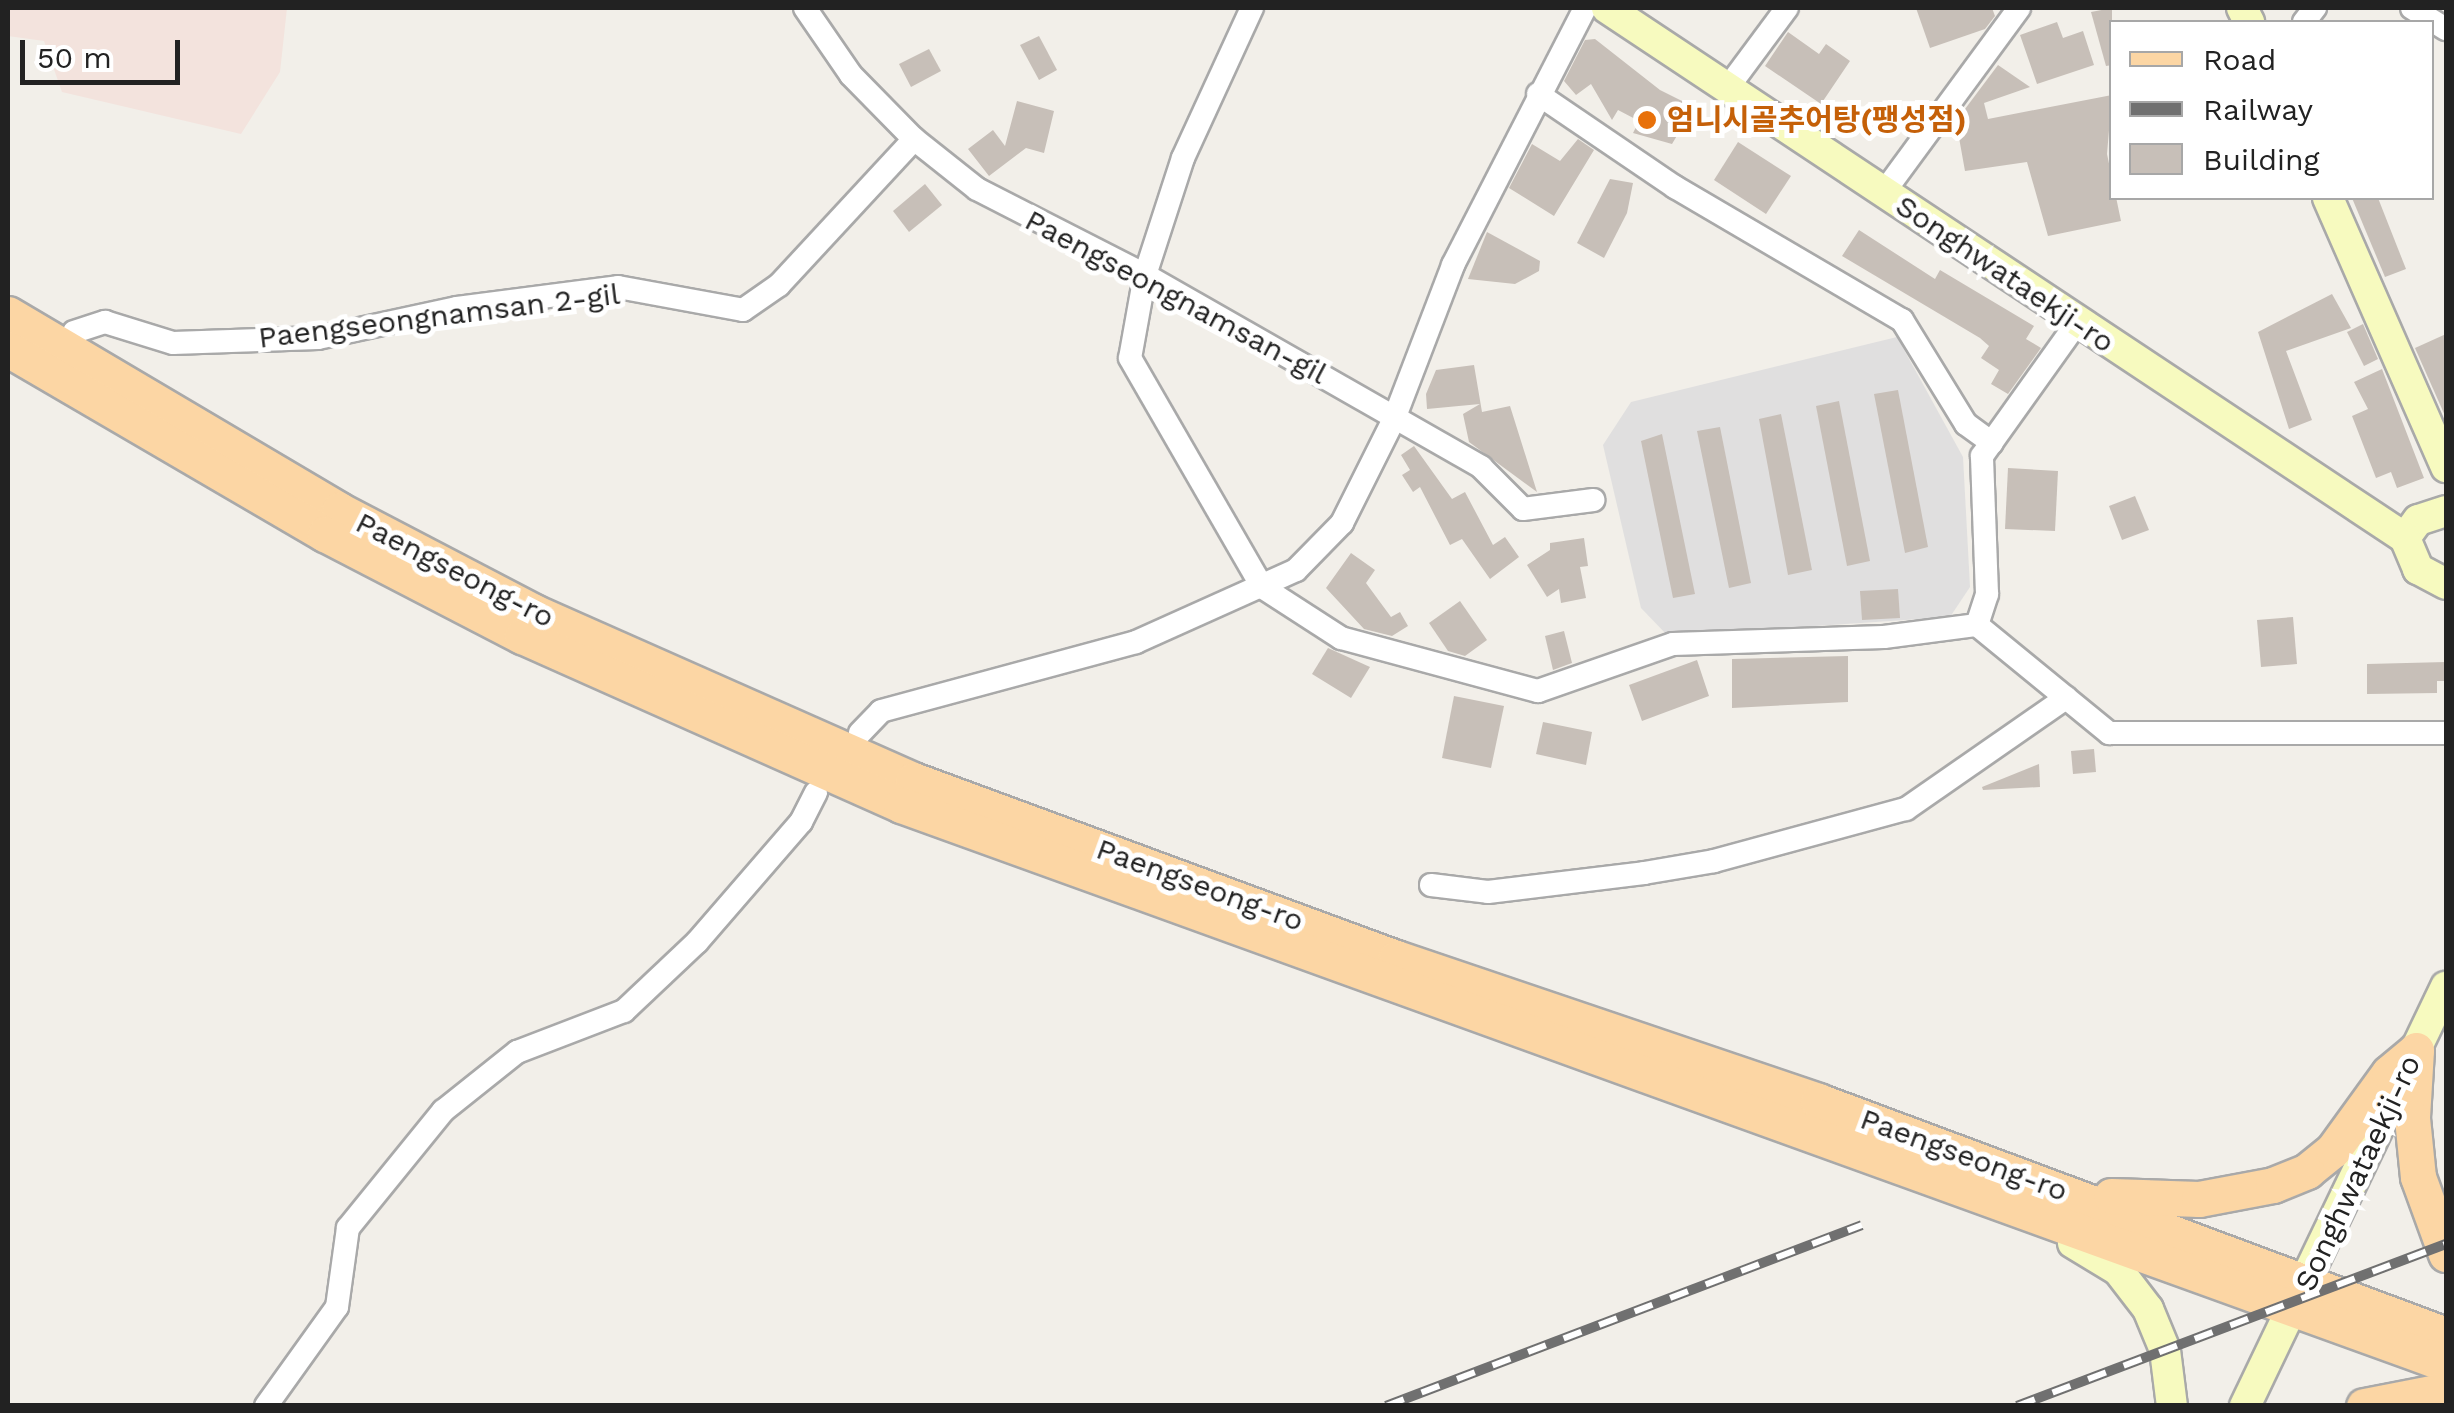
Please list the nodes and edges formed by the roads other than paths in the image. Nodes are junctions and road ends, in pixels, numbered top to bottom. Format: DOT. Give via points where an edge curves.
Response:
graph roads {
  1 [pos="804,8"];
  2 [pos="1252,8"];
  3 [pos="1586,8"];
  4 [pos="1607,8"];
  5 [pos="1787,8"];
  6 [pos="2019,8"];
  7 [pos="1730,86"];
  8 [pos="1538,94"];
  9 [pos="914,139"];
  10 [pos="1884,192"];
  11 [pos="2329,200"];
  12 [pos="1146,274"];
  13 [pos="8,314"];
  14 [pos="2077,322"];
  15 [pos="74,332"];
  16 [pos="8,349"];
  17 [pos="1394,419"];
  18 [pos="1992,444"];
  19 [pos="2446,467"];
  20 [pos="1593,500"];
  21 [pos="2446,512"];
  22 [pos="2406,538"];
  23 [pos="2446,584"];
  24 [pos="1262,587"];
  25 [pos="1977,625"];
  26 [pos="2066,698"];
  27 [pos="860,733"];
  28 [pos="2446,733"];
  29 [pos="816,793"];
  30 [pos="1431,885"];
  31 [pos="2446,987"];
  32 [pos="2416,1050"];
  33 [pos="2022,1192"];
  34 [pos="2446,1254"];
  35 [pos="2302,1294"];
  36 [pos="2446,1335"];
  37 [pos="2446,1364"];
  38 [pos="2446,1390"];
  39 [pos="266,1406"];
  40 [pos="2172,1406"];
  41 [pos="2245,1406"];
  42 [pos="2364,1406"];
  1 -- 9 [label="street, Paengseongnamsan-gil" via="850,75"];
  2 -- 12 [label="street" via="1183,158"];
  3 -- 8 [label="street"];
  4 -- 7 [label="street, Songhwataekji-ro"];
  5 -- 7 [label="street"];
  6 -- 10 [label="street"];
  7 -- 10 [label="street, Songhwataekji-ro"];
  8 -- 17 [label="street" via="1454,265"];
  8 -- 18 [label="street" via="1676,187 1902,320 1966,424"];
  9 -- 12 [label="street, Paengseongnamsan-gil" via="977,189"];
  9 -- 15 [label="street, Paengseongnamsan 2-gil" via="779,284 743,310 618,287 457,308 318,338 174,343 106,322"];
  10 -- 14 [label="street, Songhwataekji-ro"];
  11 -- 19 [label="street"];
  12 -- 17 [label="street, Paengseongnamsan-gil"];
  12 -- 24 [label="street" via="1130,358"];
  13 -- 33 [label="main road, Paengseong-ro" via="339,510 707,693 913,780"];
  14 -- 18 [label="street"];
  14 -- 22 [label="street, Songhwataekji-ro"];
  16 -- 33 [label="main road, Paengseong-ro" via="325,534 522,636 867,790 1205,918"];
  17 -- 20 [label="street, Paengseongnamsan-gil" via="1481,467 1523,509"];
  17 -- 24 [label="street" via="1342,524 1296,570"];
  18 -- 25 [label="street" via="1982,456 1986,594"];
  21 -- 22 [label="street" via="2418,520"];
  22 -- 23 [label="street, Songhwataekji-ro" via="2418,569"];
  24 -- 25 [label="street" via="1341,638 1538,691 1673,644 1884,637"];
  24 -- 27 [label="street" via="1136,642 881,711"];
  25 -- 26 [label="street"];
  26 -- 28 [label="street" via="2109,733"];
  26 -- 30 [label="street" via="1906,809 1644,873 1488,892"];
  29 -- 39 [label="street" via="801,822 697,942 624,1011 517,1052 442,1111 348,1228 337,1307"];
  31 -- 32 [label="street, Songhwataekji-ro"];
  32 -- 33 [label="main road" via="2389,1073 2333,1150 2273,1186 2200,1199"];
  32 -- 34 [label="main road" via="2412,1118 2418,1177"];
  32 -- 35 [label="street, Songhwataekji-ro"];
  33 -- 35 [label="main road, Paengseong-ro"];
  33 -- 40 [label="street" via="2028,1226 2102,1256 2134,1289 2165,1350"];
  35 -- 36 [label="main road, Paengseong-ro"];
  35 -- 37 [label="main road, Paengseong-ro"];
  35 -- 41 [label="street, Songhwataekji-ro"];
  38 -- 42 [label="main road"];
}
